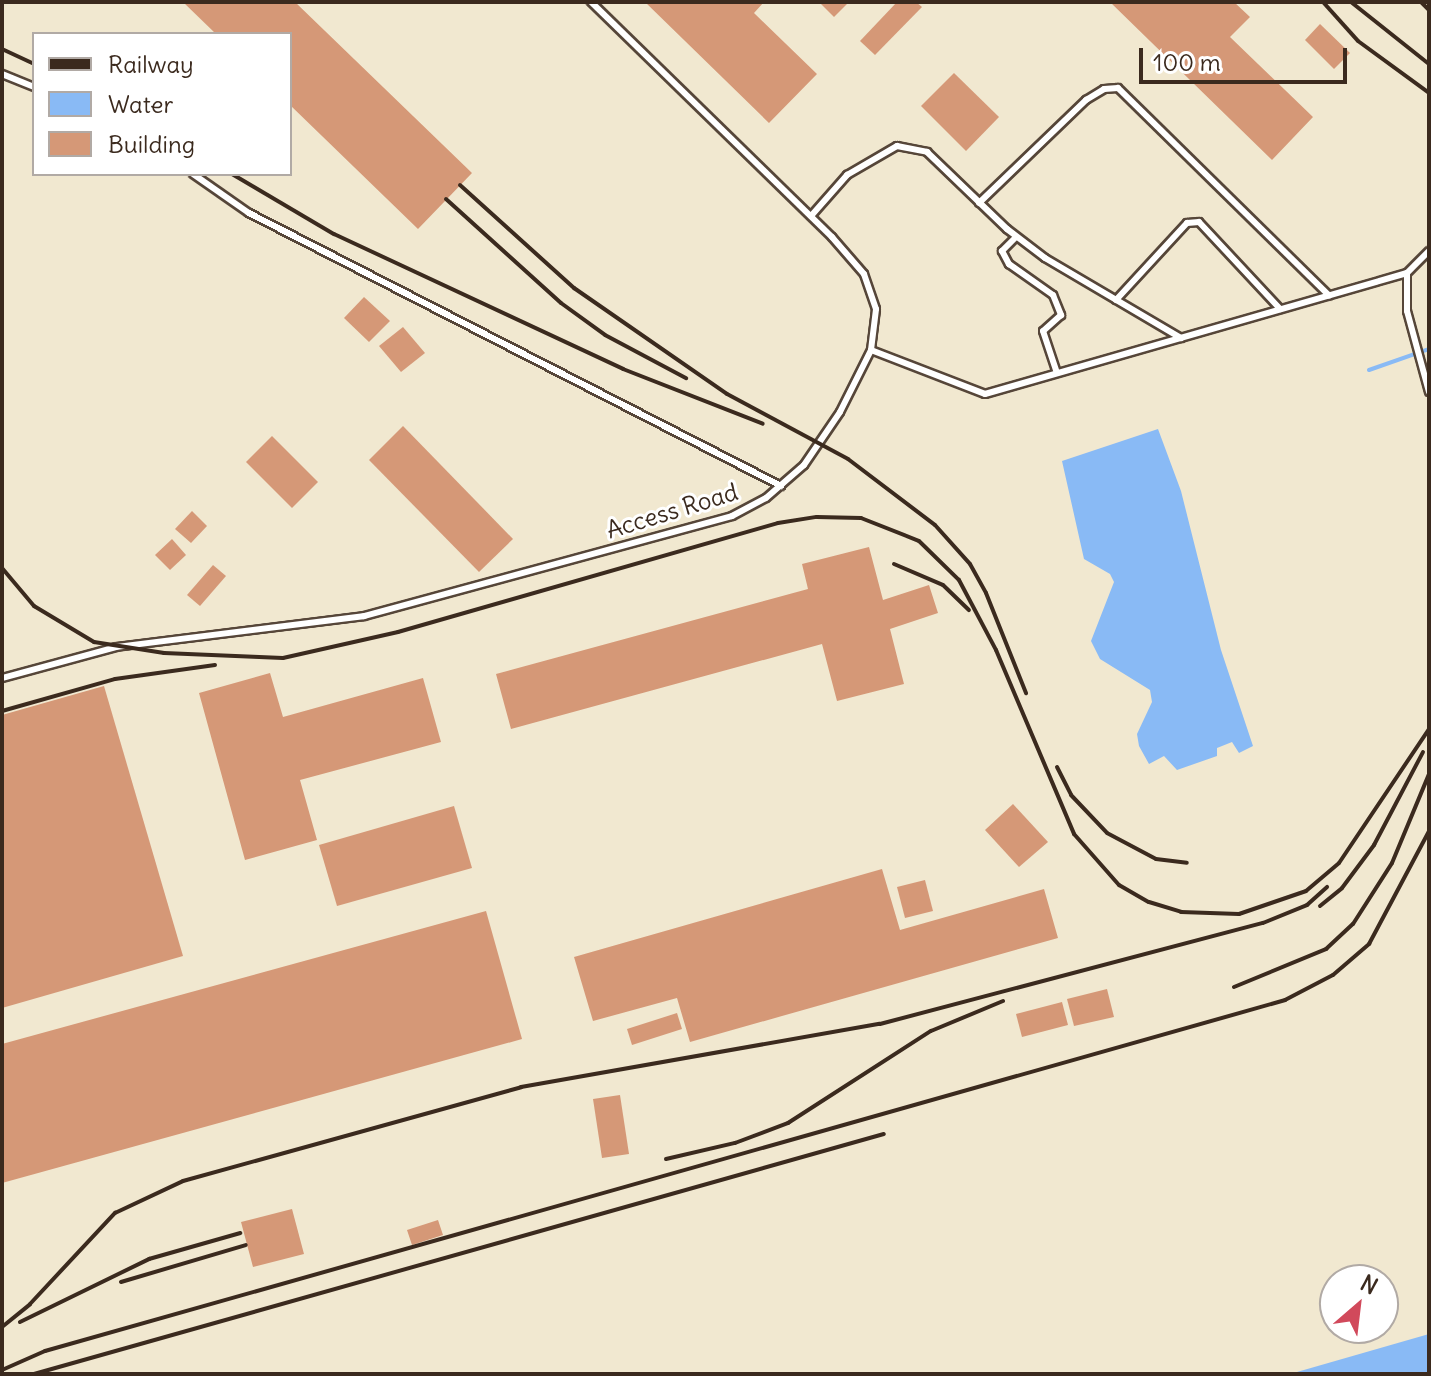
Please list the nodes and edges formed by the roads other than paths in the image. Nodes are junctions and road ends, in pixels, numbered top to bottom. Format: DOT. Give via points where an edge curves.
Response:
graph roads {
  1 [pos="591,2"];
  2 [pos="2,74"];
  3 [pos="32,86"];
  4 [pos="196,176"];
  5 [pos="979,203"];
  6 [pos="811,216"];
  7 [pos="1016,237"];
  8 [pos="1429,251"];
  9 [pos="1407,273"];
  10 [pos="1329,295"];
  11 [pos="1116,300"];
  12 [pos="1280,309"];
  13 [pos="1181,338"];
  14 [pos="871,350"];
  15 [pos="1057,373"];
  16 [pos="1429,392"];
  17 [pos="781,486"];
  18 [pos="2,678"];
  1 -- 6 [label="lane, Access Road"];
  2 -- 3 [label="lane"];
  4 -- 17 [label="lane" via="249,213"];
  5 -- 6 [label="lane" via="927,152 897,146 847,175"];
  5 -- 7 [label="lane"];
  5 -- 10 [label="lane" via="1086,100 1118,88"];
  6 -- 14 [label="lane, Access Road" via="864,274 876,309"];
  7 -- 11 [label="lane"];
  7 -- 15 [label="lane" via="1002,251 1009,264 1053,295 1061,315 1043,331"];
  8 -- 9 [label="lane"];
  9 -- 10 [label="lane"];
  9 -- 16 [label="lane" via="1407,311"];
  10 -- 12 [label="lane"];
  11 -- 12 [label="lane" via="1187,223 1199,222"];
  11 -- 13 [label="lane"];
  12 -- 13 [label="lane"];
  13 -- 15 [label="lane"];
  14 -- 15 [label="lane" via="985,394"];
  14 -- 17 [label="lane, Access Road" via="822,442"];
  17 -- 18 [label="lane, Access Road" via="732,516 364,616 116,647"];
}
